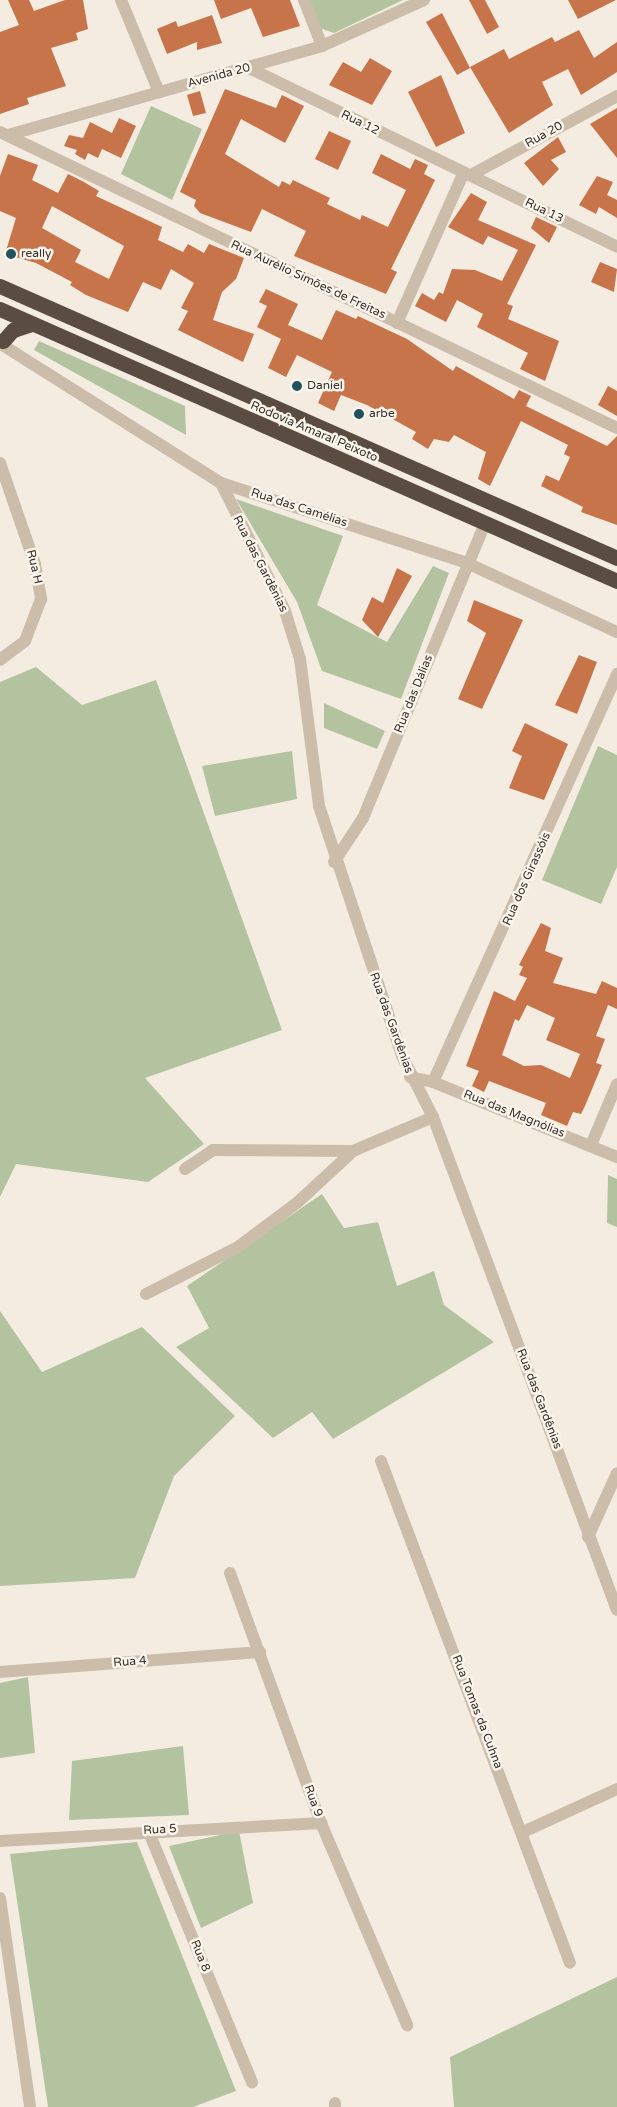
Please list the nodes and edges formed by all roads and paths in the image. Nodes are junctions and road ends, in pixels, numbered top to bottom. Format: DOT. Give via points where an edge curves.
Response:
graph roads {
  1 [pos="121,0"];
  2 [pos="304,0"];
  3 [pos="424,0"];
  4 [pos="322,46"];
  5 [pos="249,68"];
  6 [pos="159,92"];
  7 [pos="617,96"];
  8 [pos="4,133"];
  9 [pos="467,175"];
  10 [pos="617,248"];
  11 [pos="0,286"];
  12 [pos="0,309"];
  13 [pos="397,323"];
  14 [pos="32,324"];
  15 [pos="1,339"];
  16 [pos="617,428"];
  17 [pos="0,463"];
  18 [pos="221,483"];
  19 [pos="485,523"];
  20 [pos="617,558"];
  21 [pos="467,563"];
  22 [pos="617,581"];
  23 [pos="617,632"];
  24 [pos="0,660"];
  25 [pos="617,674"];
  26 [pos="334,862"];
  27 [pos="410,1077"];
  28 [pos="433,1082"];
  29 [pos="617,1084"];
  30 [pos="434,1117"];
  31 [pos="591,1145"];
  32 [pos="353,1152"];
  33 [pos="617,1157"];
  34 [pos="184,1169"];
  35 [pos="146,1294"];
  36 [pos="381,1461"];
  37 [pos="617,1473"];
  38 [pos="588,1537"];
  39 [pos="230,1573"];
  40 [pos="617,1610"];
  41 [pos="260,1652"];
  42 [pos="0,1672"];
  43 [pos="617,1789"];
  44 [pos="321,1823"];
  45 [pos="148,1830"];
  46 [pos="523,1832"];
  47 [pos="0,1841"];
  48 [pos="0,1898"];
  49 [pos="570,1963"];
  50 [pos="406,2025"];
  51 [pos="252,2082"];
  52 [pos="30,2107"];
  1 -- 6 [label="street"];
  2 -- 4 [label="street"];
  3 -- 4 [label="street, Avenida 20"];
  4 -- 5 [label="street, Avenida 20"];
  5 -- 6 [label="street, Avenida 20"];
  5 -- 9 [label="street, Rua 12"];
  6 -- 8 [label="street, Avenida 20"];
  7 -- 9 [label="street, Rua 20"];
  8 -- 13 [label="street, Rua Aurélio Simões de Freitas"];
  9 -- 10 [label="street, Rua 13"];
  9 -- 13 [label="street"];
  11 -- 20 [label="highway, Rodovia Amaral Peixoto"];
  12 -- 14 [label="highway, Rodovia Amaral Peixoto"];
  13 -- 16 [label="street, Rua Aurélio Simões de Freitas"];
  14 -- 15 [label="highway" via="13,330"];
  14 -- 19 [label="highway, Rodovia Amaral Peixoto"];
  15 -- 18 [label="street, Rua das Camélias"];
  17 -- 24 [label="street, Rua H" via="35,564 41,599 25,642"];
  18 -- 21 [label="street, Rua das Camélias"];
  18 -- 26 [label="street, Rua das Gardênias" via="285,611 310,723 319,806"];
  19 -- 21 [label="street, Rua das Dálias"];
  19 -- 22 [label="highway, Rodovia Amaral Peixoto"];
  21 -- 23 [label="street, Rua das Camélias"];
  21 -- 26 [label="street, Rua das Dálias" via="363,818"];
  25 -- 28 [label="street, Rua dos Girassóis"];
  26 -- 27 [label="street, Rua das Gardênias"];
  27 -- 28 [label="street, Rua das Magnólias"];
  27 -- 30 [label="street, Rua das Gardênias"];
  28 -- 31 [label="street, Rua das Magnólias"];
  29 -- 31 [label="street"];
  30 -- 32 [label="street"];
  30 -- 38 [label="street, Rua das Gardênias"];
  31 -- 33 [label="street, Rua das Magnólias"];
  32 -- 34 [label="street" via="213,1150"];
  32 -- 35 [label="street" via="298,1202 238,1247"];
  36 -- 46 [label="street, Rua Tomas da Cuhna"];
  37 -- 38 [label="street"];
  38 -- 40 [label="street, Rua das Gardênias"];
  39 -- 41 [label="street, Rua 9"];
  41 -- 42 [label="street, Rua 4"];
  41 -- 44 [label="street, Rua 9"];
  43 -- 46 [label="street"];
  44 -- 45 [label="street, Rua 5"];
  44 -- 50 [label="street, Rua 9"];
  45 -- 47 [label="street, Rua 5"];
  45 -- 51 [label="street, Rua 8"];
  46 -- 49 [label="street, Rua Tomas da Cuhna"];
  48 -- 52 [label="street"];
}
